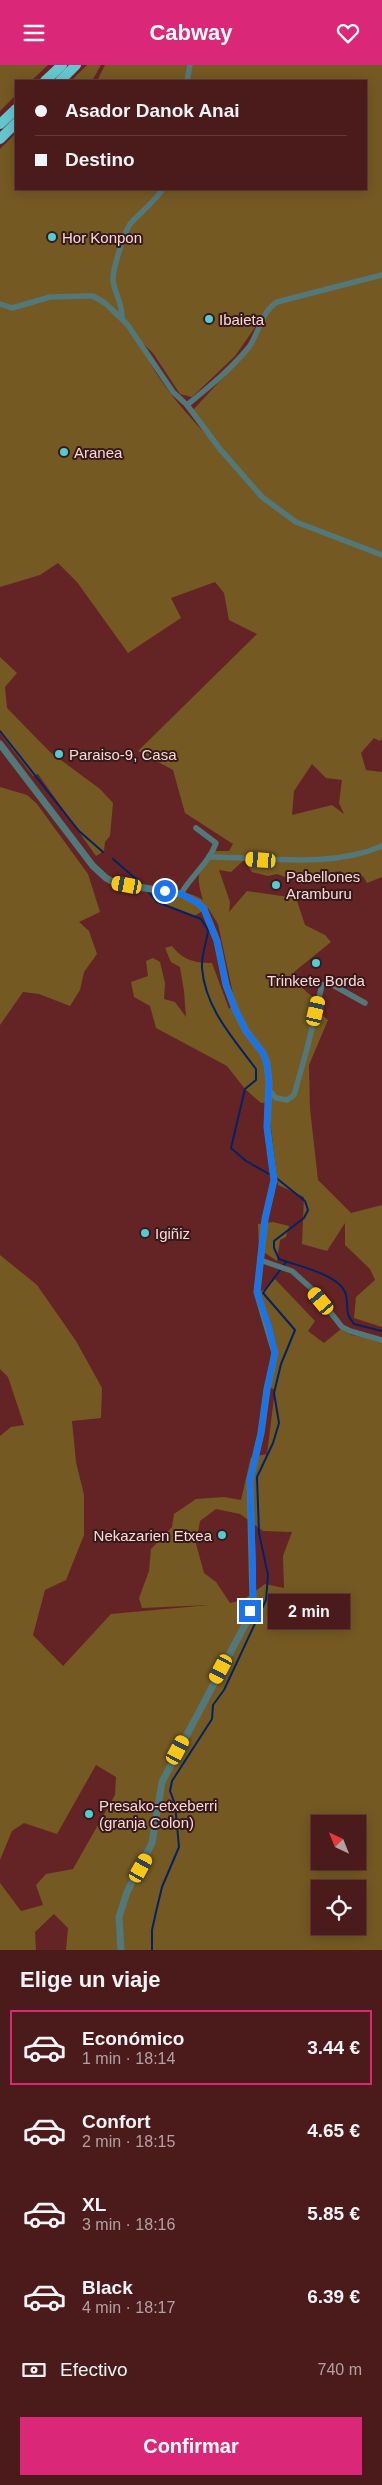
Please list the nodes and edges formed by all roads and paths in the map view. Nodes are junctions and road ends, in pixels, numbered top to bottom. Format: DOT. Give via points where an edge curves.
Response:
graph roads {
  1 [pos="62,65"];
  2 [pos="76,65"];
  3 [pos="190,65"];
  4 [pos="46,80"];
  5 [pos="61,80"];
  6 [pos="187,80"];
  7 [pos="15,110"];
  8 [pos="0,124"];
  9 [pos="15,124"];
  10 [pos="0,139"];
  11 [pos="162,190"];
  12 [pos="382,275"];
  13 [pos="0,304"];
  14 [pos="122,319"];
  15 [pos="187,405"];
  16 [pos="382,555"];
  17 [pos="0,744"];
  18 [pos="196,828"];
  19 [pos="382,846"];
  20 [pos="209,857"];
  21 [pos="181,894"];
  22 [pos="365,1003"];
  23 [pos="268,1089"];
  24 [pos="260,1260"];
  25 [pos="382,1339"];
  26 [pos="122,1950"];
  1 -- 4 [label="highway"];
  2 -- 5 [label="highway"];
  3 -- 6 [label="street"];
  7 -- 8 [label="highway"];
  9 -- 10 [label="highway"];
  11 -- 14 [label="street" via="148,209 130,224 113,275 113,286 122,306"];
  12 -- 15 [label="street" via="270,306 250,346"];
  13 -- 14 [label="street" via="12,308 50,297 93,296"];
  14 -- 15 [label="street" via="173,392"];
  15 -- 16 [label="street" via="242,475 278,510 316,531"];
  17 -- 21 [label="street" via="93,866 106,878 115,883"];
  18 -- 20 [label="street" via="216,843"];
  19 -- 20 [label="street" via="366,853 295,862"];
  20 -- 21 [label="street"];
  21 -- 23 [label="street" via="198,903 208,918 235,1009 267,1064"];
  22 -- 23 [label="street" via="331,984 322,985 294,1095 287,1100 276,1099"];
  23 -- 24 [label="street" via="267,1127 274,1180"];
  24 -- 25 [label="street" via="292,1271 312,1289 342,1327"];
  24 -- 26 [label="street" via="257,1292 275,1353 250,1480 253,1601 247,1621 162,1782 152,1843 119,1917"];
}
